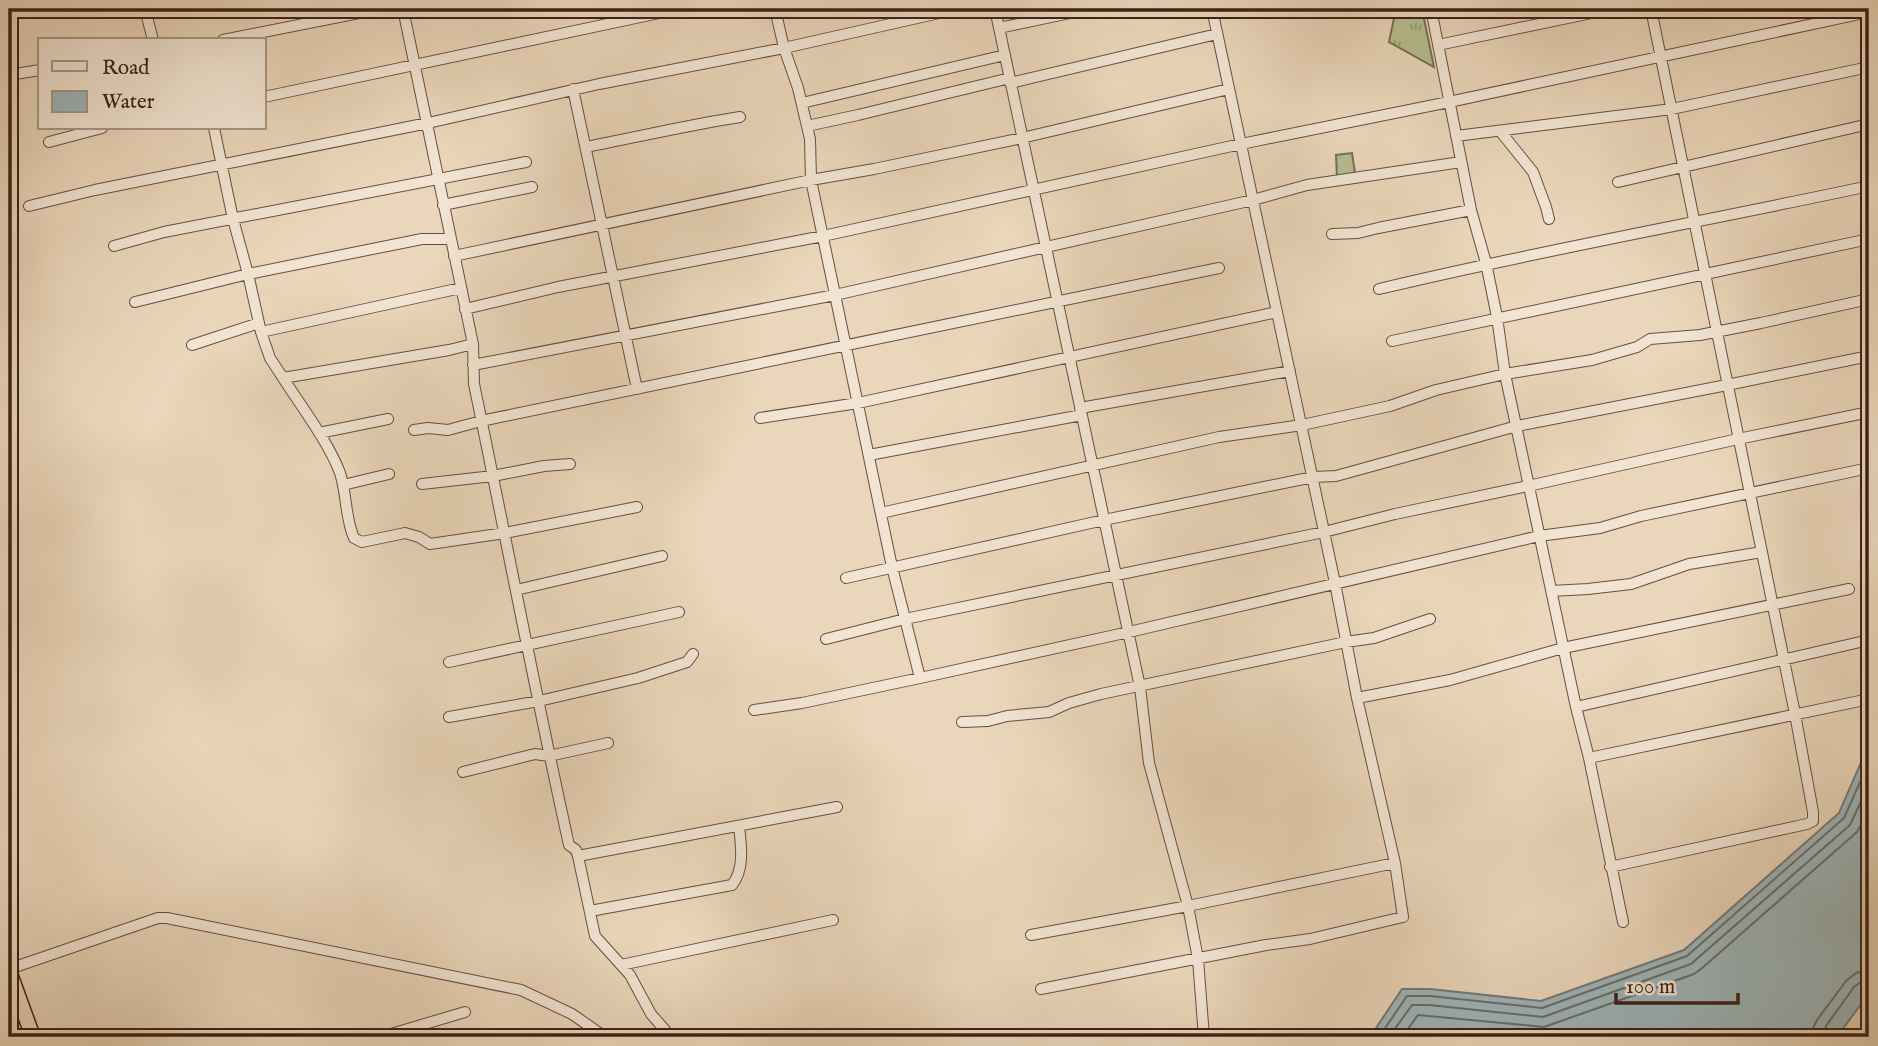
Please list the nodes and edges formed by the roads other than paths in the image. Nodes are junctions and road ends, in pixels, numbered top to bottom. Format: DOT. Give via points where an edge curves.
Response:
graph roads {
  1 [pos="145,9"];
  2 [pos="379,9"];
  3 [pos="403,9"];
  4 [pos="678,9"];
  5 [pos="775,9"];
  6 [pos="957,9"];
  7 [pos="995,9"];
  8 [pos="1088,9"];
  9 [pos="1212,9"];
  10 [pos="1431,9"];
  11 [pos="1611,9"];
  12 [pos="1651,9"];
  13 [pos="1868,13"];
  14 [pos="999,29"];
  15 [pos="1217,34"];
  16 [pos="152,38"];
  17 [pos="233,38"];
  18 [pos="1438,46"];
  19 [pos="784,48"];
  20 [pos="1004,55"];
  21 [pos="1661,57"];
  22 [pos="415,65"];
  23 [pos="1869,67"];
  24 [pos="38,70"];
  25 [pos="9,75"];
  26 [pos="1010,80"];
  27 [pos="573,89"];
  28 [pos="1229,89"];
  29 [pos="266,97"];
  30 [pos="1450,102"];
  31 [pos="802,103"];
  32 [pos="1672,109"];
  33 [pos="740,117"];
  34 [pos="428,123"];
  35 [pos="1869,124"];
  36 [pos="807,126"];
  37 [pos="94,130"];
  38 [pos="214,130"];
  39 [pos="1500,131"];
  40 [pos="1456,136"];
  41 [pos="1022,138"];
  42 [pos="49,142"];
  43 [pos="1241,144"];
  44 [pos="586,147"];
  45 [pos="526,162"];
  46 [pos="1461,162"];
  47 [pos="221,164"];
  48 [pos="1684,167"];
  49 [pos="438,178"];
  50 [pos="811,180"];
  51 [pos="1618,181"];
  52 [pos="1869,186"];
  53 [pos="532,187"];
  54 [pos="1033,189"];
  55 [pos="1253,200"];
  56 [pos="443,205"];
  57 [pos="29,206"];
  58 [pos="1471,210"];
  59 [pos="233,219"];
  60 [pos="1549,219"];
  61 [pos="1695,223"];
  62 [pos="601,226"];
  63 [pos="1332,234"];
  64 [pos="823,236"];
  65 [pos="450,239"];
  66 [pos="1869,239"];
  67 [pos="114,246"];
  68 [pos="1046,247"];
  69 [pos="454,256"];
  70 [pos="1486,263"];
  71 [pos="1219,268"];
  72 [pos="248,274"];
  73 [pos="1704,274"];
  74 [pos="613,277"];
  75 [pos="461,288"];
  76 [pos="1379,289"];
  77 [pos="835,295"];
  78 [pos="1869,299"];
  79 [pos="135,302"];
  80 [pos="1058,302"];
  81 [pos="465,309"];
  82 [pos="1277,312"];
  83 [pos="1497,317"];
  84 [pos="260,327"];
  85 [pos="1716,331"];
  86 [pos="626,335"];
  87 [pos="1392,341"];
  88 [pos="472,344"];
  89 [pos="192,345"];
  90 [pos="846,346"];
  91 [pos="1869,356"];
  92 [pos="1069,357"];
  93 [pos="473,365"];
  94 [pos="1290,371"];
  95 [pos="1504,374"];
  96 [pos="283,378"];
  97 [pos="1727,385"];
  98 [pos="637,389"];
  99 [pos="858,403"];
  100 [pos="1081,411"];
  101 [pos="1869,412"];
  102 [pos="760,418"];
  103 [pos="388,419"];
  104 [pos="481,421"];
  105 [pos="1302,425"];
  106 [pos="1517,426"];
  107 [pos="414,430"];
  108 [pos="319,433"];
  109 [pos="1738,439"];
  110 [pos="869,455"];
  111 [pos="570,464"];
  112 [pos="1092,466"];
  113 [pos="1869,468"];
  114 [pos="388,474"];
  115 [pos="493,476"];
  116 [pos="1312,477"];
  117 [pos="422,484"];
  118 [pos="343,485"];
  119 [pos="1528,486"];
  120 [pos="1751,493"];
  121 [pos="637,508"];
  122 [pos="881,513"];
  123 [pos="1104,520"];
  124 [pos="1324,531"];
  125 [pos="505,533"];
  126 [pos="1539,536"];
  127 [pos="1762,552"];
  128 [pos="662,556"];
  129 [pos="892,567"];
  130 [pos="1116,574"];
  131 [pos="846,578"];
  132 [pos="1335,583"];
  133 [pos="1849,589"];
  134 [pos="516,590"];
  135 [pos="1551,591"];
  136 [pos="1773,606"];
  137 [pos="679,612"];
  138 [pos="905,619"];
  139 [pos="1430,619"];
  140 [pos="1129,632"];
  141 [pos="826,639"];
  142 [pos="1869,640"];
  143 [pos="1346,642"];
  144 [pos="527,643"];
  145 [pos="1563,648"];
  146 [pos="693,654"];
  147 [pos="1784,660"];
  148 [pos="449,662"];
  149 [pos="920,678"];
  150 [pos="1140,687"];
  151 [pos="1357,698"];
  152 [pos="1869,699"];
  153 [pos="539,701"];
  154 [pos="1576,707"];
  155 [pos="754,710"];
  156 [pos="1795,714"];
  157 [pos="449,717"];
  158 [pos="961,722"];
  159 [pos="608,743"];
  160 [pos="549,756"];
  161 [pos="1590,758"];
  162 [pos="463,772"];
  163 [pos="837,807"];
  164 [pos="739,826"];
  165 [pos="578,856"];
  166 [pos="1395,863"];
  167 [pos="1610,867"];
  168 [pos="1188,906"];
  169 [pos="590,911"];
  170 [pos="833,920"];
  171 [pos="1623,922"];
  172 [pos="1031,935"];
  173 [pos="1198,959"];
  174 [pos="621,965"];
  175 [pos="9,970"];
  176 [pos="1041,989"];
  177 [pos="465,1012"];
  178 [pos="33,1037"];
  179 [pos="381,1037"];
  180 [pos="605,1037"];
  181 [pos="671,1037"];
  182 [pos="1204,1037"];
  1 -- 16 [label="street"];
  2 -- 17 [label="street"];
  3 -- 22 [label="street"];
  4 -- 22 [label="street"];
  5 -- 19 [label="street"];
  6 -- 19 [label="street"];
  7 -- 14 [label="street"];
  8 -- 14 [label="street"];
  9 -- 15 [label="street"];
  10 -- 18 [label="street"];
  11 -- 18 [label="street"];
  12 -- 21 [label="street"];
  13 -- 21 [label="street"];
  14 -- 20 [label="street"];
  15 -- 26 [label="street"];
  15 -- 28 [label="street"];
  18 -- 30 [label="street"];
  19 -- 27 [label="street"];
  19 -- 31 [label="street"];
  20 -- 26 [label="street"];
  20 -- 31 [label="street"];
  21 -- 30 [label="street"];
  21 -- 32 [label="street"];
  22 -- 29 [label="street"];
  22 -- 34 [label="street"];
  23 -- 32 [label="street"];
  24 -- 25 [label="street"];
  26 -- 36 [label="street"];
  26 -- 41 [label="street"];
  27 -- 34 [label="street"];
  27 -- 44 [label="street"];
  28 -- 41 [label="street"];
  28 -- 43 [label="street"];
  30 -- 40 [label="street"];
  30 -- 43 [label="street"];
  31 -- 36 [label="street"];
  32 -- 39 [label="street"];
  32 -- 48 [label="street"];
  33 -- 44 [label="street"];
  34 -- 47 [label="street"];
  34 -- 49 [label="street"];
  35 -- 48 [label="street"];
  36 -- 50 [label="street"];
  37 -- 42 [label="street"];
  38 -- 47 [label="street"];
  39 -- 40 [label="street"];
  39 -- 60 [label="street" via="1533,172"];
  40 -- 46 [label="street"];
  41 -- 50 [label="street"];
  41 -- 54 [label="street"];
  43 -- 54 [label="street"];
  43 -- 55 [label="street"];
  44 -- 62 [label="street"];
  45 -- 49 [label="street"];
  46 -- 55 [label="street" via="1307,185"];
  46 -- 58 [label="street"];
  47 -- 57 [label="street"];
  47 -- 59 [label="street"];
  48 -- 51 [label="street"];
  48 -- 61 [label="street"];
  49 -- 56 [label="street"];
  49 -- 59 [label="street"];
  50 -- 62 [label="street"];
  50 -- 64 [label="street"];
  52 -- 61 [label="street"];
  53 -- 56 [label="street"];
  54 -- 64 [label="street"];
  54 -- 68 [label="street"];
  55 -- 68 [label="street"];
  55 -- 82 [label="street"];
  56 -- 65 [label="street"];
  58 -- 63 [label="street"];
  58 -- 70 [label="street"];
  59 -- 67 [label="street"];
  59 -- 72 [label="street"];
  61 -- 70 [label="street"];
  61 -- 73 [label="street"];
  62 -- 69 [label="street"];
  62 -- 74 [label="street"];
  64 -- 74 [label="street"];
  64 -- 77 [label="street"];
  65 -- 69 [label="street"];
  65 -- 72 [label="street" via="422,239"];
  66 -- 73 [label="street"];
  68 -- 77 [label="street"];
  68 -- 80 [label="street"];
  69 -- 75 [label="street"];
  70 -- 76 [label="street"];
  70 -- 83 [label="street"];
  71 -- 80 [label="street"];
  72 -- 79 [label="street"];
  72 -- 84 [label="street"];
  73 -- 83 [label="street"];
  73 -- 85 [label="street"];
  74 -- 81 [label="street"];
  74 -- 86 [label="street"];
  75 -- 81 [label="street"];
  75 -- 84 [label="street"];
  77 -- 86 [label="street"];
  77 -- 90 [label="street"];
  78 -- 85 [label="street"];
  80 -- 90 [label="street"];
  80 -- 92 [label="street"];
  81 -- 88 [label="street"];
  82 -- 92 [label="street"];
  82 -- 94 [label="street"];
  83 -- 87 [label="street"];
  83 -- 95 [label="street"];
  84 -- 89 [label="street"];
  84 -- 96 [label="street" via="270,358"];
  85 -- 95 [label="street" via="1650,339 1592,360"];
  85 -- 97 [label="street"];
  86 -- 93 [label="street"];
  86 -- 98 [label="street"];
  88 -- 93 [label="street"];
  88 -- 96 [label="street"];
  90 -- 98 [label="street"];
  90 -- 99 [label="street"];
  91 -- 97 [label="street"];
  92 -- 99 [label="street"];
  92 -- 100 [label="street"];
  93 -- 104 [label="street"];
  94 -- 100 [label="street"];
  94 -- 105 [label="street"];
  95 -- 105 [label="street"];
  95 -- 106 [label="street"];
  96 -- 108 [label="street"];
  97 -- 106 [label="street"];
  97 -- 109 [label="street"];
  98 -- 104 [label="street"];
  99 -- 102 [label="street"];
  99 -- 110 [label="street"];
  100 -- 110 [label="street"];
  100 -- 112 [label="street"];
  101 -- 109 [label="street"];
  103 -- 108 [label="street"];
  104 -- 107 [label="street" via="448,430"];
  104 -- 115 [label="street"];
  105 -- 112 [label="street" via="1219,437"];
  105 -- 116 [label="street"];
  106 -- 116 [label="street" via="1336,476"];
  106 -- 119 [label="street"];
  108 -- 118 [label="street"];
  109 -- 119 [label="street"];
  109 -- 120 [label="street"];
  110 -- 122 [label="street"];
  111 -- 115 [label="street"];
  112 -- 122 [label="street"];
  112 -- 123 [label="street"];
  113 -- 120 [label="street"];
  114 -- 118 [label="street"];
  115 -- 117 [label="street"];
  115 -- 125 [label="street"];
  116 -- 123 [label="street"];
  116 -- 124 [label="street"];
  118 -- 125 [label="street" via="350,530 362,542 405,533 430,544"];
  119 -- 124 [label="street"];
  119 -- 126 [label="street"];
  120 -- 126 [label="street" via="1600,528"];
  120 -- 127 [label="street"];
  121 -- 125 [label="street"];
  122 -- 129 [label="street"];
  123 -- 129 [label="street"];
  123 -- 130 [label="street"];
  124 -- 130 [label="street"];
  124 -- 132 [label="street"];
  125 -- 134 [label="street"];
  126 -- 132 [label="street"];
  126 -- 135 [label="street"];
  127 -- 135 [label="street" via="1689,564 1631,583"];
  127 -- 136 [label="street"];
  128 -- 134 [label="street"];
  129 -- 131 [label="street"];
  129 -- 138 [label="street"];
  130 -- 138 [label="street"];
  130 -- 140 [label="street"];
  132 -- 140 [label="street"];
  132 -- 143 [label="street"];
  133 -- 136 [label="street"];
  134 -- 144 [label="street"];
  135 -- 145 [label="street"];
  136 -- 145 [label="street"];
  136 -- 147 [label="street"];
  137 -- 144 [label="street"];
  138 -- 141 [label="street"];
  138 -- 149 [label="street"];
  139 -- 143 [label="street" via="1374,638"];
  140 -- 149 [label="street"];
  140 -- 150 [label="street"];
  142 -- 147 [label="street"];
  143 -- 150 [label="street"];
  143 -- 151 [label="street"];
  144 -- 148 [label="street"];
  144 -- 153 [label="street"];
  145 -- 151 [label="street" via="1450,680"];
  145 -- 154 [label="street"];
  146 -- 153 [label="street" via="687,662 638,678"];
  147 -- 154 [label="street"];
  147 -- 156 [label="street"];
  149 -- 155 [label="street"];
  150 -- 158 [label="street" via="1101,694 1049,712"];
  150 -- 168 [label="street" via="1149,763"];
  151 -- 166 [label="street"];
  152 -- 156 [label="street"];
  153 -- 157 [label="street"];
  153 -- 160 [label="street"];
  154 -- 161 [label="street"];
  156 -- 161 [label="street"];
  156 -- 167 [label="street" via="1813,821"];
  159 -- 160 [label="street"];
  160 -- 162 [label="street" via="535,754"];
  160 -- 165 [label="street" via="569,845"];
  161 -- 167 [label="street"];
  163 -- 164 [label="street"];
  164 -- 165 [label="street"];
  164 -- 169 [label="street" via="740,868 732,885"];
  165 -- 169 [label="street"];
  166 -- 168 [label="street"];
  166 -- 173 [label="street" via="1403,917"];
  167 -- 171 [label="street"];
  168 -- 172 [label="street"];
  168 -- 173 [label="street"];
  169 -- 174 [label="street" via="595,936"];
  170 -- 174 [label="street"];
  173 -- 176 [label="street"];
  173 -- 182 [label="street"];
  174 -- 181 [label="street"];
  175 -- 178 [label="highway"];
  175 -- 180 [label="street" via="167,918 521,990 572,1014"];
  177 -- 179 [label="street"];
}
